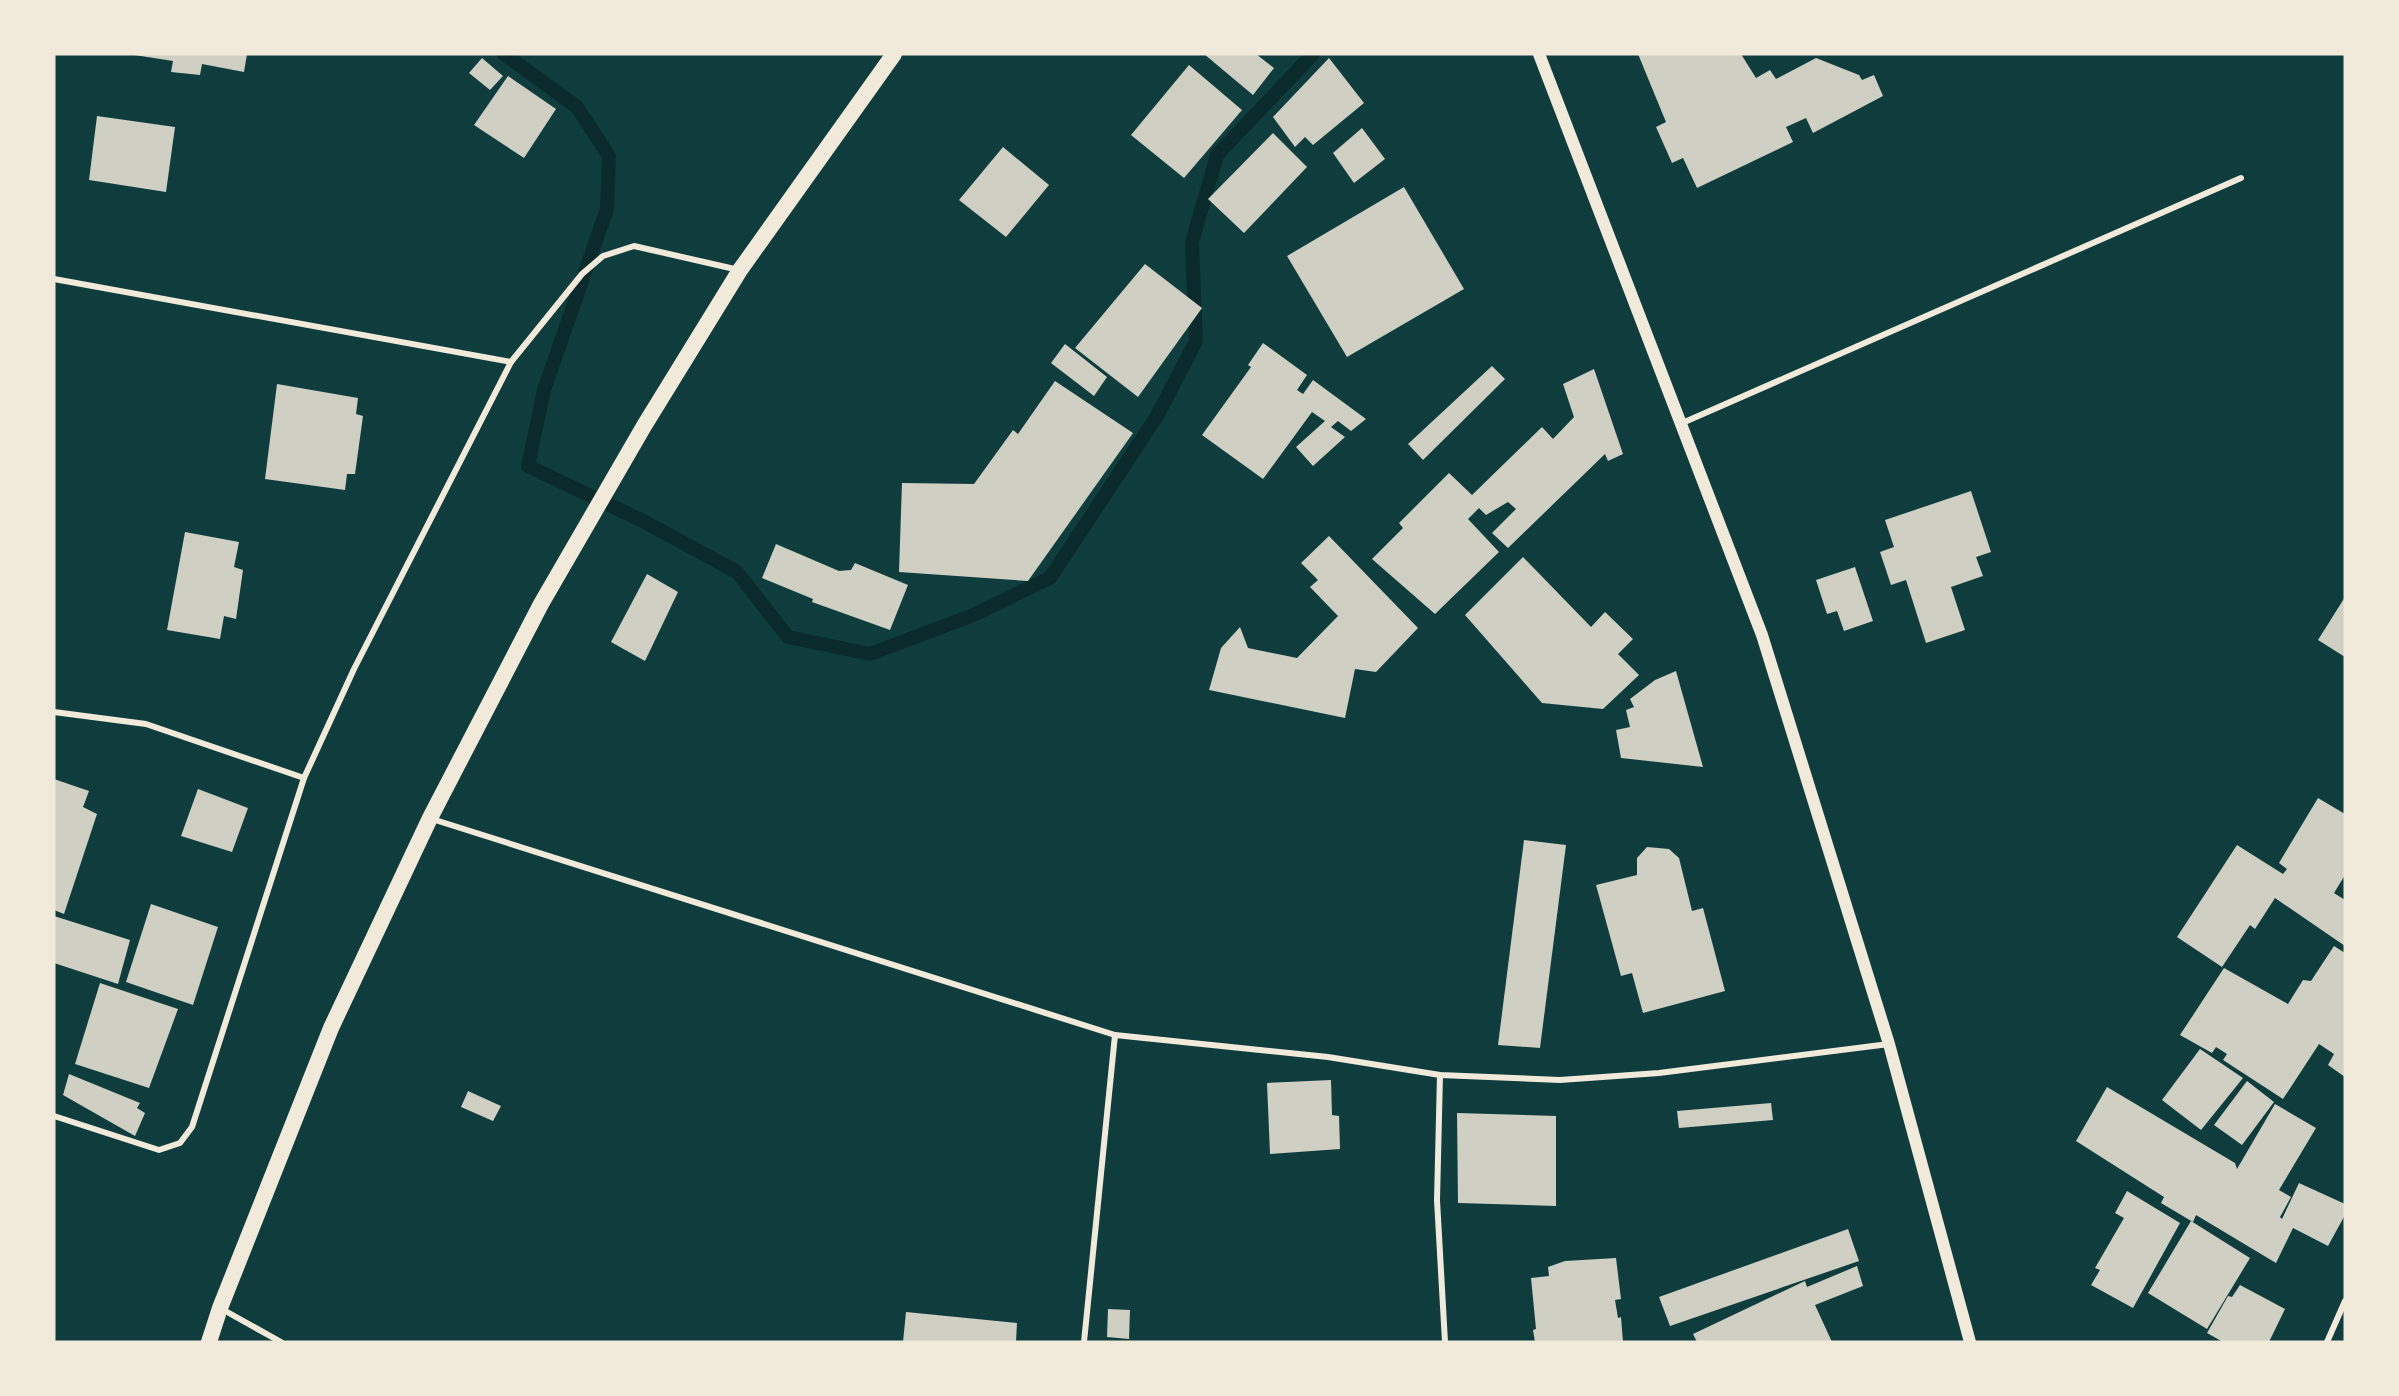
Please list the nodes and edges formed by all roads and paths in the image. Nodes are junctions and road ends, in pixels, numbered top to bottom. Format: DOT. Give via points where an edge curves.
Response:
graph roads {
  1 [pos="894,54"];
  2 [pos="1539,54"];
  3 [pos="2241,178"];
  4 [pos="740,270"];
  5 [pos="54,279"];
  6 [pos="511,362"];
  7 [pos="1680,424"];
  8 [pos="54,712"];
  9 [pos="304,778"];
  10 [pos="430,818"];
  11 [pos="1115,1035"];
  12 [pos="1890,1044"];
  13 [pos="1440,1075"];
  14 [pos="54,1116"];
  15 [pos="2345,1301"];
  16 [pos="220,1308"];
  17 [pos="209,1342"];
  18 [pos="281,1342"];
  19 [pos="1084,1342"];
  20 [pos="1445,1342"];
  21 [pos="1970,1342"];
  22 [pos="2327,1342"];
  1 -- 4 [label="highway"];
  2 -- 7 [label="main road"];
  3 -- 7 [label="street"];
  4 -- 6 [label="street" via="634,246 603,256 582,274"];
  4 -- 10 [label="highway" via="541,604"];
  5 -- 6 [label="street"];
  6 -- 9 [label="street" via="354,669"];
  7 -- 12 [label="main road" via="1762,635"];
  8 -- 9 [label="street" via="146,724"];
  9 -- 14 [label="street" via="192,1127 180,1143 159,1150"];
  10 -- 11 [label="street"];
  10 -- 16 [label="highway" via="331,1029"];
  11 -- 13 [label="street" via="1328,1057"];
  11 -- 19 [label="street"];
  12 -- 13 [label="street" via="1659,1073 1560,1080"];
  12 -- 21 [label="main road"];
  13 -- 20 [label="street" via="1437,1200"];
  15 -- 22 [label="street"];
  16 -- 17 [label="highway"];
  16 -- 18 [label="street"];
}
